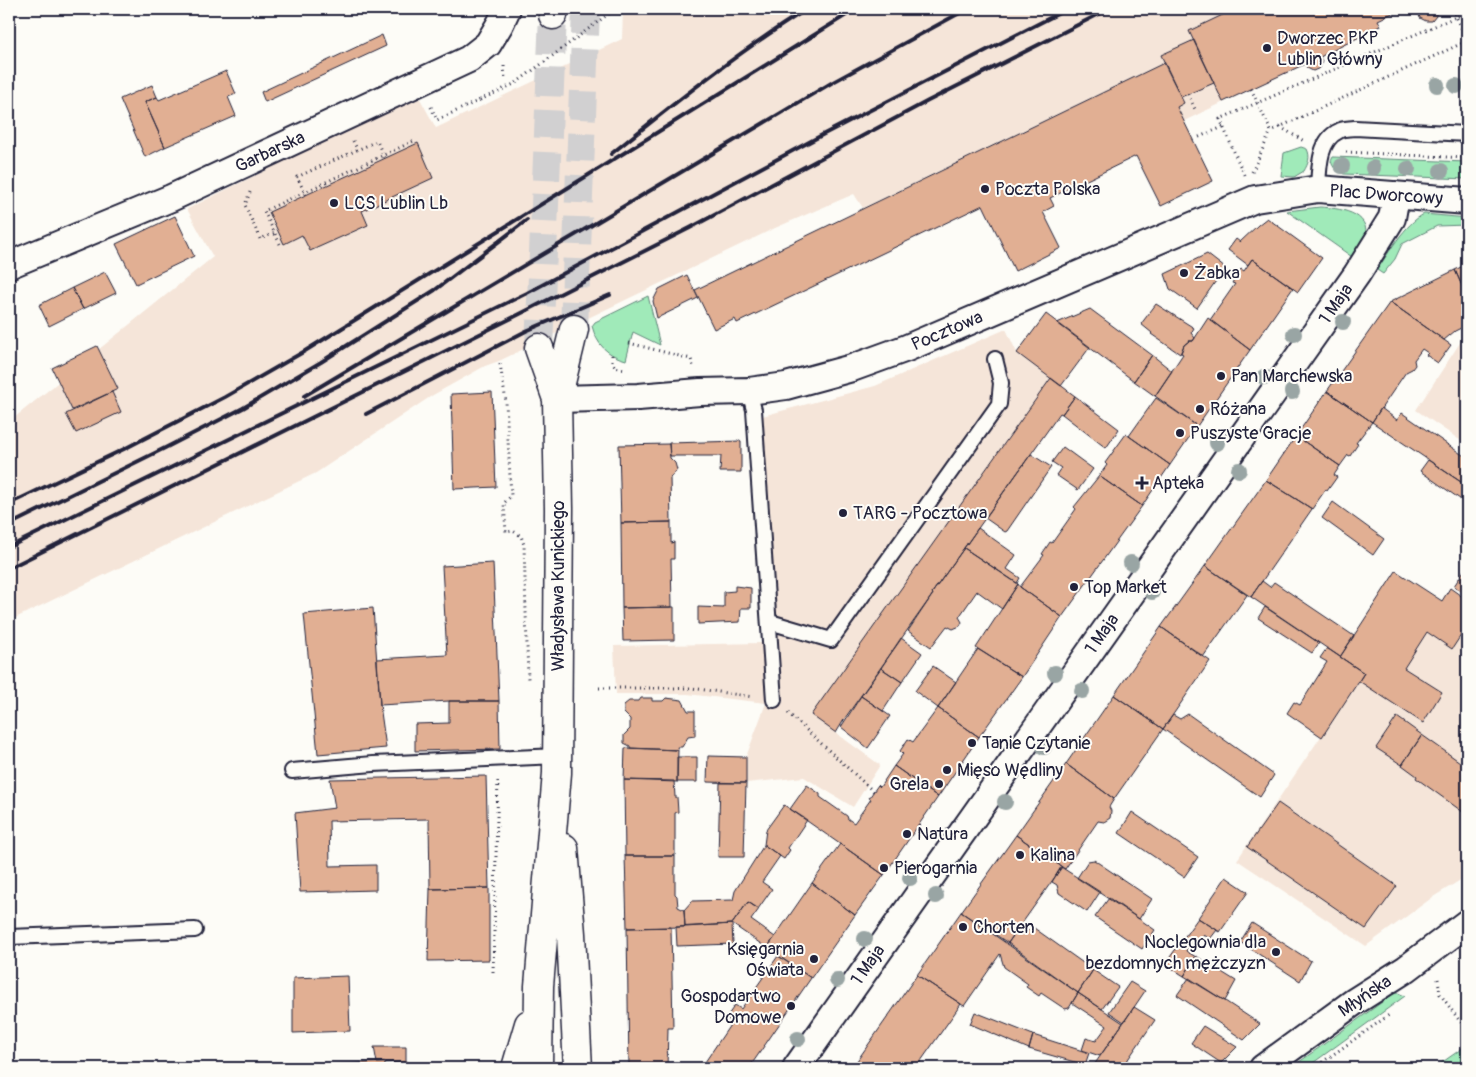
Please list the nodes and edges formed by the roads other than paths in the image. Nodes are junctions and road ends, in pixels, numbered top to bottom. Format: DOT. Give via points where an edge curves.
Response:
graph roads {
  1 [pos="507,9"];
  2 [pos="1467,134"];
  3 [pos="1318,190"];
  4 [pos="1396,195"];
  5 [pos="1467,201"];
  6 [pos="9,265"];
  7 [pos="574,329"];
  8 [pos="539,348"];
  9 [pos="995,359"];
  10 [pos="749,392"];
  11 [pos="557,400"];
  12 [pos="770,622"];
  13 [pos="774,700"];
  14 [pos="558,765"];
  15 [pos="292,771"];
  16 [pos="1467,923"];
  17 [pos="195,930"];
  18 [pos="9,938"];
  19 [pos="539,986"];
  20 [pos="516,1068"];
  21 [pos="538,1068"];
  22 [pos="578,1068"];
  23 [pos="796,1068"];
  24 [pos="1263,1068"];
  1 -- 6 [label="street, Garbarska" via="488,44 468,59 171,198"];
  2 -- 3 [label="lane, Plac Dworcowy" via="1342,130 1332,136 1323,150"];
  3 -- 4 [label="street, Plac Dworcowy"];
  3 -- 10 [label="street, Pocztowa" via="1251,191 908,348 814,379"];
  4 -- 5 [label="street, Plac Dworcowy"];
  4 -- 23 [label="street, 1 Maja" via="1392,218 1357,274"];
  7 -- 11 [label="main road, Władysława Kunickiego"];
  8 -- 11 [label="main road, Władysława Kunickiego"];
  9 -- 12 [label="lane" via="1001,382 999,404 831,640"];
  10 -- 11 [label="street, Pocztowa"];
  10 -- 12 [label="lane" via="754,410"];
  11 -- 14 [label="main road, Władysława Kunickiego"];
  12 -- 13 [label="lane"];
  14 -- 15 [label="lane" via="512,758"];
  14 -- 19 [label="main road, Władysława Kunickiego"];
  14 -- 22 [label="main road, Władysława Kunickiego"];
  16 -- 24 [label="street, Młyńska"];
  17 -- 18 [label="lane"];
  19 -- 20 [label="main road, Władysława Kunickiego"];
  19 -- 21 [label="main road, Władysława Kunickiego"];
}
